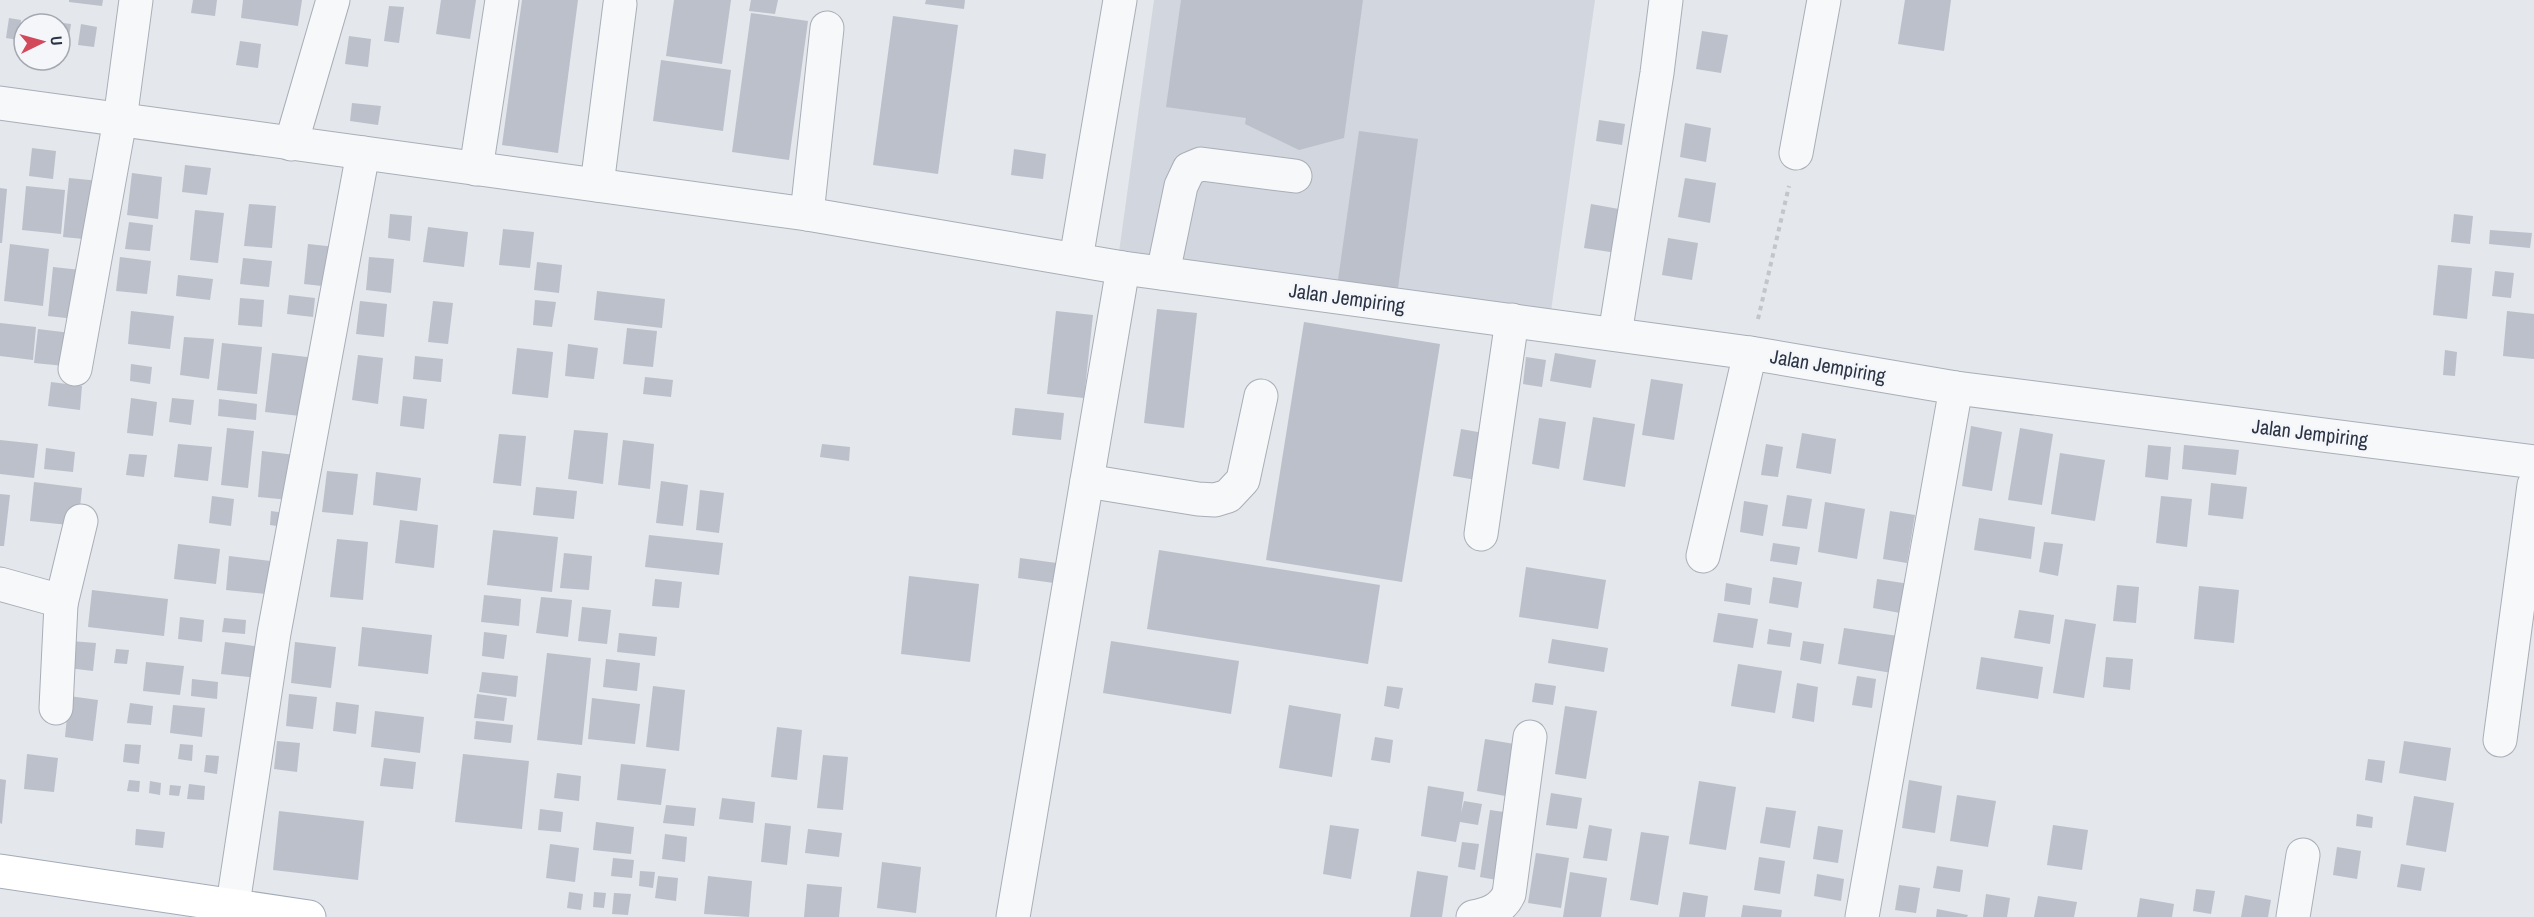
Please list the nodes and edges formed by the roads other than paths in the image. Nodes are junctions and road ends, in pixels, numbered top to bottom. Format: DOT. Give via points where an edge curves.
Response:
graph roads {
  1 [pos="136,0"];
  2 [pos="333,0"];
  3 [pos="502,0"];
  4 [pos="1120,0"];
  5 [pos="1666,0"];
  6 [pos="1824,0"];
  7 [pos="620,4"];
  8 [pos="826,28"];
  9 [pos="0,103"];
  10 [pos="120,120"];
  11 [pos="291,144"];
  12 [pos="363,153"];
  13 [pos="1796,153"];
  14 [pos="476,169"];
  15 [pos="1295,176"];
  16 [pos="597,185"];
  17 [pos="807,214"];
  18 [pos="1076,259"];
  19 [pos="1123,268"];
  20 [pos="1163,273"];
  21 [pos="1512,320"];
  22 [pos="1615,334"];
  23 [pos="1750,353"];
  24 [pos="75,369"];
  25 [pos="1956,388"];
  26 [pos="1261,396"];
  27 [pos="2534,462"];
  28 [pos="1087,481"];
  29 [pos="2534,485"];
  30 [pos="81,521"];
  31 [pos="1481,534"];
  32 [pos="1703,556"];
  33 [pos="0,584"];
  34 [pos="61,604"];
  35 [pos="56,708"];
  36 [pos="1530,737"];
  37 [pos="2500,740"];
  38 [pos="2303,855"];
  39 [pos="0,871"];
  40 [pos="233,904"];
  41 [pos="309,917"];
  42 [pos="1013,917"];
  43 [pos="1473,917"];
  44 [pos="1862,917"];
  45 [pos="2293,917"];
  1 -- 10 [label="street"];
  2 -- 11 [label="street"];
  3 -- 14 [label="street"];
  4 -- 18 [label="street"];
  5 -- 22 [label="street"];
  6 -- 13 [label="street"];
  7 -- 16 [label="street"];
  8 -- 17 [label="street"];
  9 -- 10 [label="street, Jalan Jempiring"];
  10 -- 11 [label="street, Jalan Jempiring"];
  10 -- 24 [label="street"];
  11 -- 12 [label="street, Jalan Jempiring"];
  12 -- 14 [label="street, Jalan Jempiring"];
  12 -- 40 [label="street" via="274,633"];
  14 -- 16 [label="street, Jalan Jempiring"];
  15 -- 20 [label="street" via="1201,164 1189,168 1181,186"];
  16 -- 17 [label="street, Jalan Jempiring"];
  17 -- 18 [label="street, Jalan Jempiring"];
  18 -- 19 [label="street, Jalan Jempiring"];
  19 -- 20 [label="street, Jalan Jempiring"];
  19 -- 28 [label="street"];
  20 -- 21 [label="street, Jalan Jempiring"];
  21 -- 22 [label="street, Jalan Jempiring"];
  21 -- 31 [label="street"];
  22 -- 23 [label="street, Jalan Jempiring"];
  23 -- 25 [label="street, Jalan Jempiring"];
  23 -- 32 [label="street"];
  25 -- 27 [label="street, Jalan Jempiring"];
  25 -- 44 [label="street"];
  26 -- 28 [label="street" via="1244,480 1228,496 1197,499"];
  28 -- 42 [label="street"];
  29 -- 37 [label="street"];
  30 -- 34 [label="street"];
  33 -- 34 [label="street"];
  34 -- 35 [label="street"];
  36 -- 43 [label="street" via="1509,894 1492,912"];
  38 -- 45 [label="street"];
  39 -- 40 [label="main road"];
  40 -- 41 [label="main road"];
}
